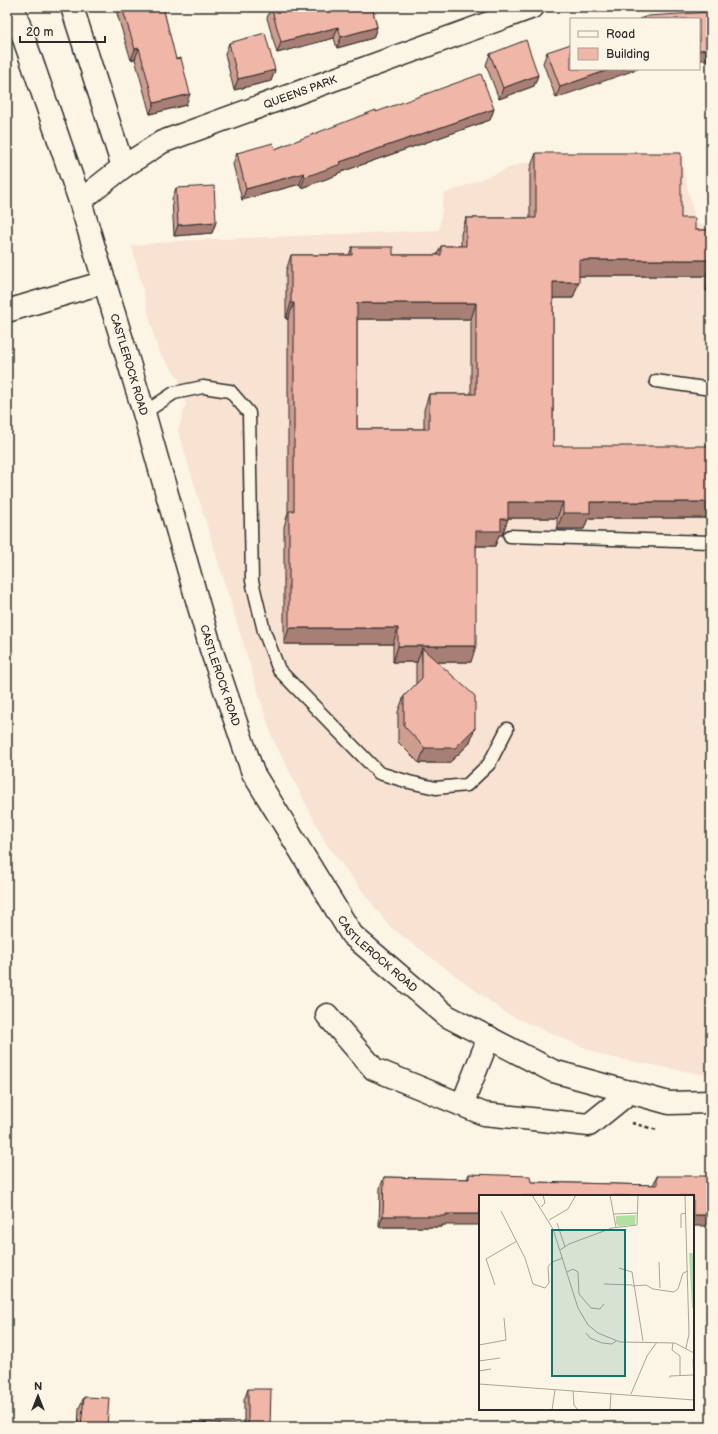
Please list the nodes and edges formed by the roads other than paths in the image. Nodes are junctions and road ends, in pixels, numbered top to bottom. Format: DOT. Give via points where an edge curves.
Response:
graph roads {
  1 [pos="13,7"];
  2 [pos="72,7"];
  3 [pos="533,7"];
  4 [pos="123,167"];
  5 [pos="80,201"];
  6 [pos="105,282"];
  7 [pos="7,311"];
  8 [pos="656,381"];
  9 [pos="711,389"];
  10 [pos="144,413"];
  11 [pos="510,536"];
  12 [pos="711,542"];
  13 [pos="507,728"];
  14 [pos="327,1015"];
  15 [pos="489,1037"];
  16 [pos="630,1092"];
  17 [pos="711,1102"];
  18 [pos="462,1105"];
  1 -- 5 [label="main road, CASTLEROCK ROAD"];
  2 -- 4 [label="main road"];
  3 -- 4 [label="main road, QUEENS PARK" via="162,142"];
  4 -- 5 [label="main road, QUEENS PARK"];
  5 -- 6 [label="main road, CASTLEROCK ROAD"];
  6 -- 7 [label="main road"];
  6 -- 10 [label="main road, CASTLEROCK ROAD"];
  8 -- 9 [label="lane"];
  10 -- 13 [label="lane" via="174,393 203,387 230,391 249,413 252,581 264,631 279,670 379,773 436,788 467,785 489,764"];
  10 -- 15 [label="main road, CASTLEROCK ROAD" via="211,650 253,773 352,935 447,1016"];
  11 -- 12 [label="lane"];
  14 -- 18 [label="main road" via="374,1069"];
  15 -- 16 [label="main road, CASTLEROCK ROAD" via="553,1071"];
  15 -- 18 [label="main road"];
  16 -- 17 [label="main road, CASTLEROCK ROAD" via="669,1103"];
  16 -- 18 [label="main road" via="589,1125 484,1114"];
}
